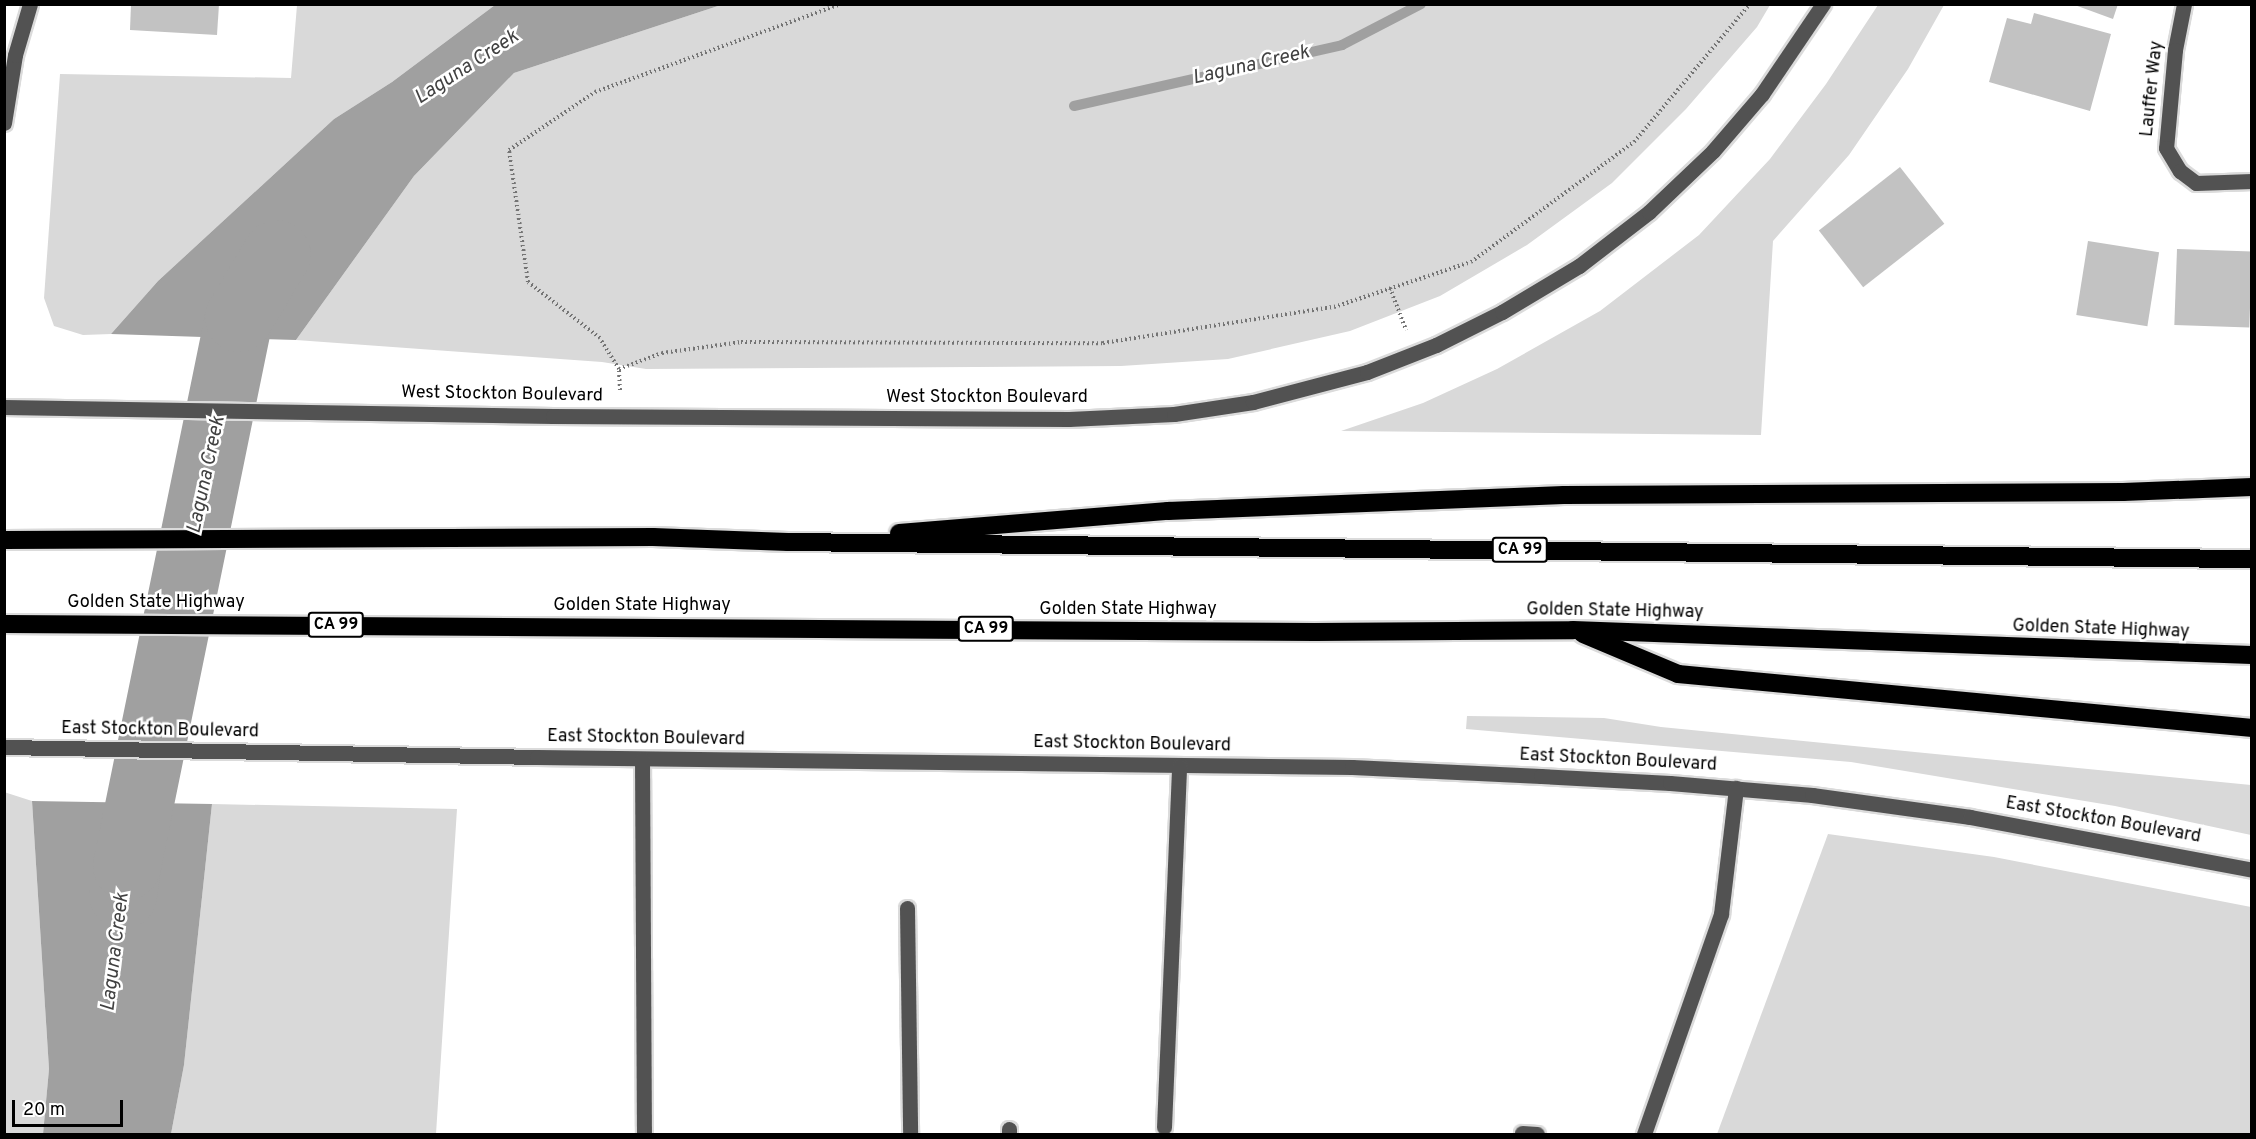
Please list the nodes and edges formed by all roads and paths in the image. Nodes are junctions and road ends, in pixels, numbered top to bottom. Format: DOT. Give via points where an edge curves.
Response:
graph roads {
  1 [pos="30,4"];
  2 [pos="841,4"];
  3 [pos="1750,4"];
  4 [pos="1823,4"];
  5 [pos="2184,4"];
  6 [pos="6,95"];
  7 [pos="4,123"];
  8 [pos="2252,181"];
  9 [pos="1390,288"];
  10 [pos="1414,353"];
  11 [pos="619,369"];
  12 [pos="4,407"];
  13 [pos="620,416"];
  14 [pos="2252,487"];
  15 [pos="9,540"];
  16 [pos="788,542"];
  17 [pos="2252,559"];
  18 [pos="10,624"];
  19 [pos="1573,630"];
  20 [pos="2252,655"];
  21 [pos="2252,728"];
  22 [pos="4,747"];
  23 [pos="642,759"];
  24 [pos="1179,766"];
  25 [pos="1736,788"];
  26 [pos="2252,870"];
  27 [pos="907,908"];
  28 [pos="1164,1127"];
  29 [pos="910,1133"];
  30 [pos="644,1134"];
  31 [pos="1644,1134"];
  1 -- 6 [label="street"];
  2 -- 11 [label="path" via="595,92 509,150 528,282 600,338"];
  3 -- 9 [label="path" via="1634,141 1471,262"];
  4 -- 10 [label="street, West Stockton Boulevard" via="1762,94 1713,151 1649,212 1579,266 1502,312"];
  5 -- 8 [label="street, Lauffer Way" via="2175,50 2166,148 2180,171 2196,183"];
  6 -- 7 [label="street"];
  9 -- 10 [label="path"];
  9 -- 11 [label="path" via="1334,307 1103,343 741,342 662,353"];
  10 -- 13 [label="street, West Stockton Boulevard" via="1310,389 1174,414 1070,419"];
  11 -- 13 [label="path"];
  12 -- 13 [label="street, West Stockton Boulevard"];
  14 -- 16 [label="highway" via="2123,492 1564,495 1168,511"];
  15 -- 16 [label="highway, CA 99" via="653,537"];
  16 -- 17 [label="highway, CA 99"];
  18 -- 19 [label="highway, Golden State Highway / CA 99" via="1303,632"];
  19 -- 20 [label="highway, Golden State Highway / CA 99"];
  19 -- 21 [label="highway" via="1678,674"];
  22 -- 23 [label="street, East Stockton Boulevard"];
  23 -- 24 [label="street, East Stockton Boulevard"];
  23 -- 30 [label="street"];
  24 -- 25 [label="street, East Stockton Boulevard" via="1352,767"];
  24 -- 28 [label="street"];
  25 -- 26 [label="street, East Stockton Boulevard" via="1970,817"];
  25 -- 31 [label="street" via="1721,914"];
  27 -- 29 [label="street"];
}
